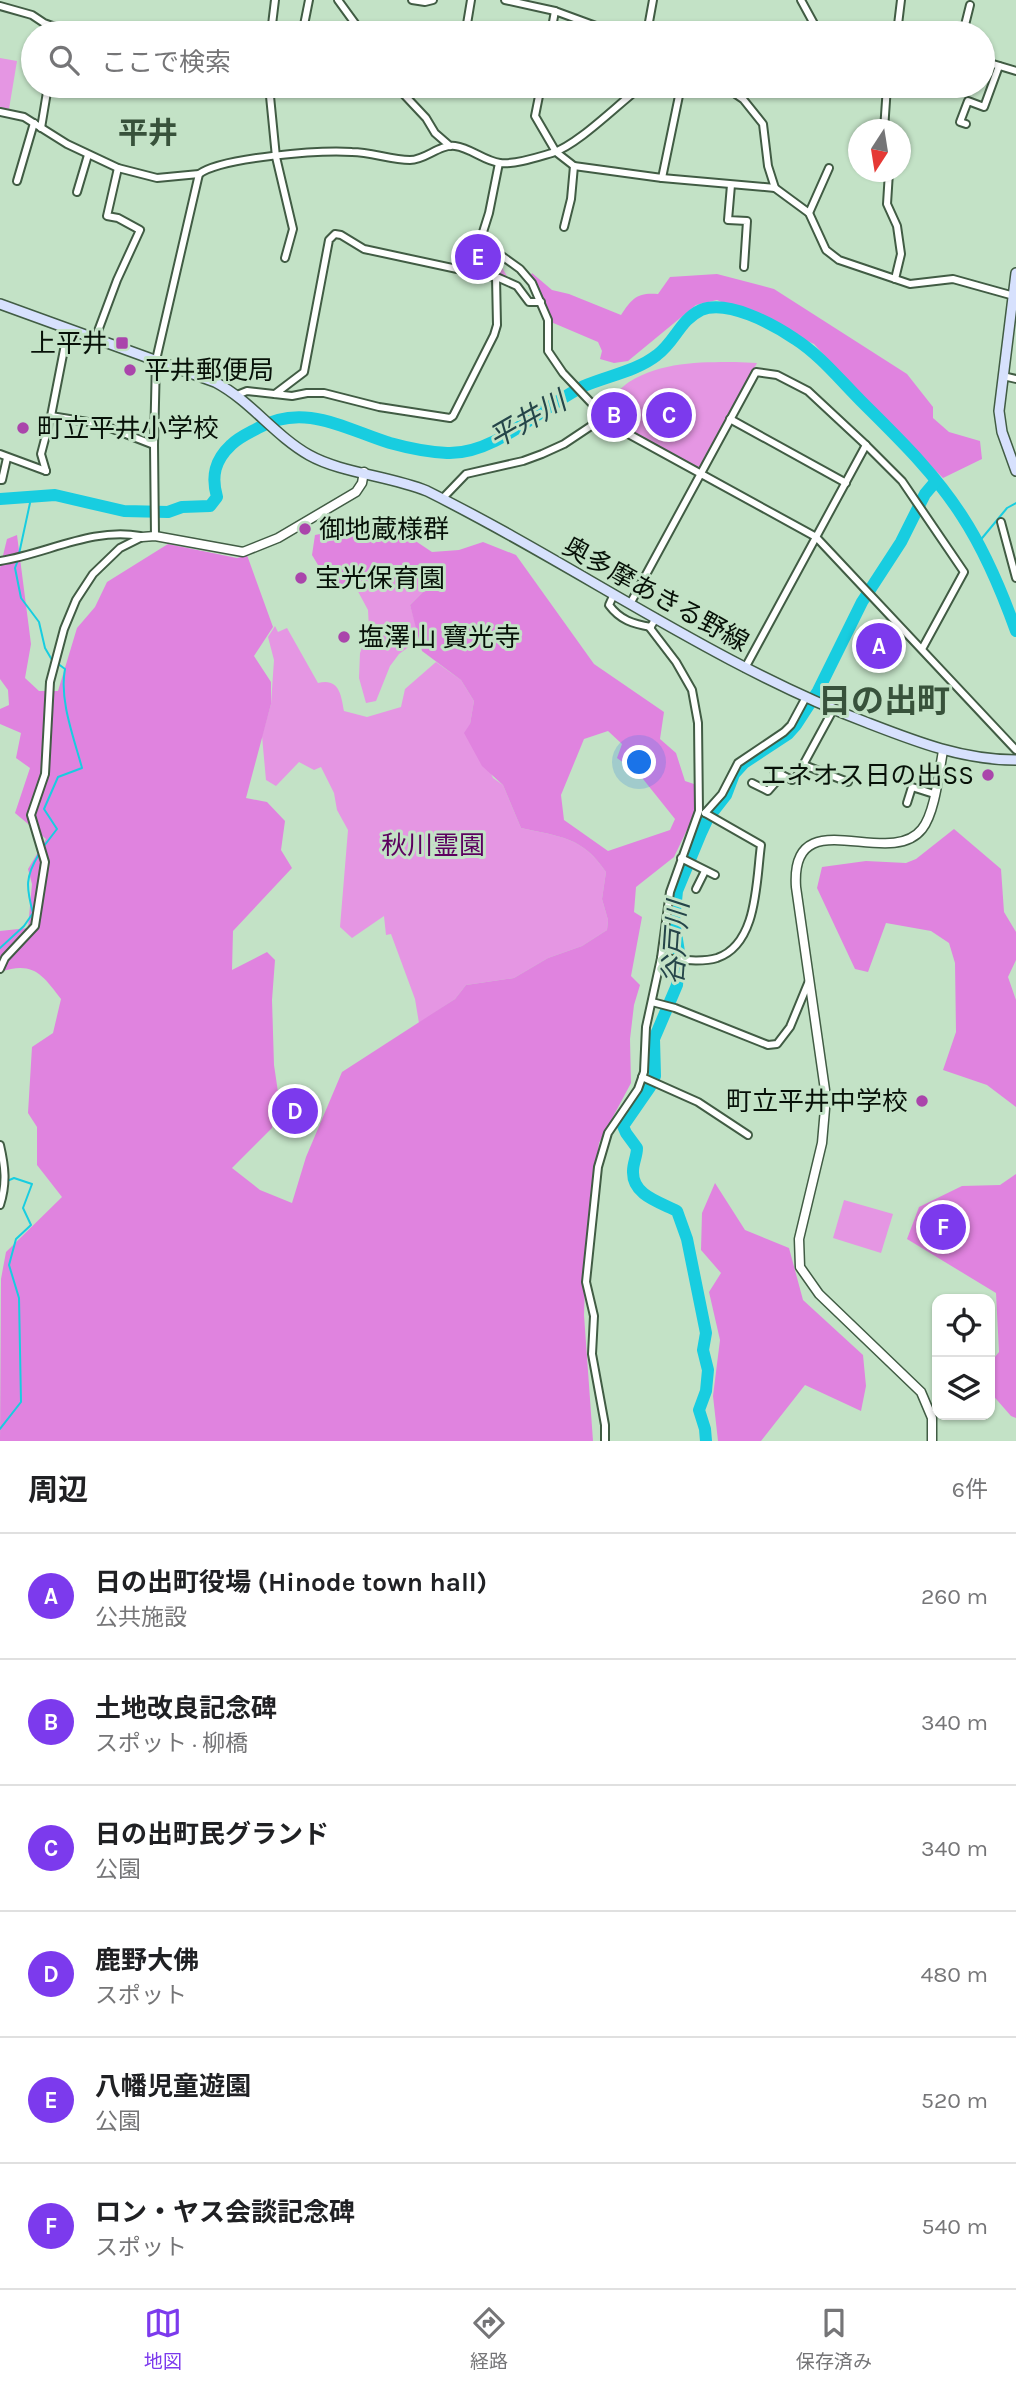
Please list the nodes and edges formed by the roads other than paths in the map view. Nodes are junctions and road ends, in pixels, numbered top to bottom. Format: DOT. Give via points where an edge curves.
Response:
graph roads {
  1 [pos="275,0"];
  2 [pos="309,0"];
  3 [pos="338,0"];
  4 [pos="412,0"];
  5 [pos="433,0"];
  6 [pos="471,0"];
  7 [pos="505,0"];
  8 [pos="653,0"];
  9 [pos="801,0"];
  10 [pos="901,0"];
  11 [pos="970,5"];
  12 [pos="0,6"];
  13 [pos="555,11"];
  14 [pos="41,21"];
  15 [pos="272,21"];
  16 [pos="305,21"];
  17 [pos="353,21"];
  18 [pos="468,21"];
  19 [pos="553,21"];
  20 [pos="582,21"];
  21 [pos="649,21"];
  22 [pos="813,21"];
  23 [pos="898,21"];
  24 [pos="966,21"];
  25 [pos="995,65"];
  26 [pos="999,66"];
  27 [pos="1016,71"];
  28 [pos="995,77"];
  29 [pos="46,98"];
  30 [pos="270,98"];
  31 [pos="407,98"];
  32 [pos="539,98"];
  33 [pos="627,98"];
  34 [pos="679,98"];
  35 [pos="742,98"];
  36 [pos="886,98"];
  37 [pos="987,98"];
  38 [pos="0,112"];
  39 [pos="885,119"];
  40 [pos="34,123"];
  41 [pos="966,124"];
  42 [pos="41,128"];
  43 [pos="450,146"];
  44 [pos="555,152"];
  45 [pos="88,155"];
  46 [pos="276,157"];
  47 [pos="499,163"];
  48 [pos="574,166"];
  49 [pos="118,168"];
  50 [pos="829,168"];
  51 [pos="200,174"];
  52 [pos="662,178"];
  53 [pos="17,181"];
  54 [pos="888,182"];
  55 [pos="731,185"];
  56 [pos="775,188"];
  57 [pos="77,192"];
  58 [pos="809,213"];
  59 [pos="564,227"];
  60 [pos="285,258"];
  61 [pos="744,267"];
  62 [pos="1016,273"];
  63 [pos="496,277"];
  64 [pos="895,279"];
  65 [pos="1014,296"];
  66 [pos="541,302"];
  67 [pos="0,304"];
  68 [pos="68,329"];
  69 [pos="95,339"];
  70 [pos="156,360"];
  71 [pos="1003,376"];
  72 [pos="1016,379"];
  73 [pos="275,394"];
  74 [pos="237,395"];
  75 [pos="601,415"];
  76 [pos="51,416"];
  77 [pos="730,419"];
  78 [pos="154,445"];
  79 [pos="866,445"];
  80 [pos="3,456"];
  81 [pos="1016,471"];
  82 [pos="364,472"];
  83 [pos="701,474"];
  84 [pos="0,480"];
  85 [pos="846,483"];
  86 [pos="442,499"];
  87 [pos="1002,524"];
  88 [pos="155,536"];
  89 [pos="142,537"];
  90 [pos="816,537"];
  91 [pos="0,561"];
  92 [pos="1016,578"];
  93 [pos="614,594"];
  94 [pos="630,604"];
  95 [pos="656,618"];
  96 [pos="651,627"];
  97 [pos="922,649"];
  98 [pos="745,668"];
  99 [pos="805,699"];
  100 [pos="833,710"];
  101 [pos="1016,750"];
  102 [pos="943,751"];
  103 [pos="1016,760"];
  104 [pos="804,765"];
  105 [pos="774,771"];
  106 [pos="782,775"];
  107 [pos="848,782"];
  108 [pos="752,783"];
  109 [pos="934,794"];
  110 [pos="907,803"];
  111 [pos="702,812"];
  112 [pos="683,859"];
  113 [pos="705,871"];
  114 [pos="715,875"];
  115 [pos="696,889"];
  116 [pos="661,958"];
  117 [pos="0,969"];
  118 [pos="810,979"];
  119 [pos="652,1002"];
  120 [pos="642,1077"];
  121 [pos="748,1135"];
  122 [pos="0,1144"];
  123 [pos="0,1205"];
  124 [pos="594,1316"];
  125 [pos="600,1326"];
  126 [pos="605,1441"];
  127 [pos="932,1441"];
  1 -- 15 [label="street"];
  2 -- 16 [label="street"];
  3 -- 17 [label="street"];
  4 -- 5 [label="street"];
  6 -- 18 [label="street"];
  7 -- 13 [label="street"];
  8 -- 21 [label="street"];
  9 -- 22 [label="street"];
  10 -- 23 [label="street"];
  11 -- 24 [label="street"];
  12 -- 14 [label="street"];
  13 -- 19 [label="street"];
  13 -- 20 [label="street"];
  25 -- 26 [label="street"];
  26 -- 27 [label="street"];
  26 -- 28 [label="street"];
  29 -- 42 [label="street"];
  30 -- 46 [label="street"];
  31 -- 43 [label="street"];
  32 -- 44 [label="street" via="535,116"];
  33 -- 44 [label="street"];
  34 -- 52 [label="street"];
  35 -- 56 [label="street" via="763,124"];
  36 -- 39 [label="street"];
  37 -- 41 [label="street" via="984,107 968,101 960,122"];
  38 -- 40 [label="street"];
  40 -- 42 [label="street"];
  40 -- 53 [label="street"];
  42 -- 45 [label="street"];
  43 -- 46 [label="street" via="412,160 350,151"];
  43 -- 47 [label="street"];
  44 -- 47 [label="street"];
  44 -- 48 [label="street"];
  45 -- 49 [label="street"];
  45 -- 57 [label="street"];
  46 -- 51 [label="street" via="230,162"];
  46 -- 60 [label="street" via="293,229"];
  47 -- 66 [label="street" via="483,236 488,246 526,275"];
  48 -- 52 [label="street"];
  48 -- 59 [label="street"];
  49 -- 51 [label="street" via="157,178"];
  49 -- 69 [label="street" via="107,216 140,230"];
  50 -- 58 [label="street"];
  51 -- 70 [label="street"];
  52 -- 55 [label="street"];
  54 -- 64 [label="street" via="887,204 897,226 901,254"];
  55 -- 56 [label="street"];
  55 -- 61 [label="street" via="729,220 747,221"];
  56 -- 58 [label="street"];
  58 -- 64 [label="street" via="830,254"];
  62 -- 65 [label="main road"];
  63 -- 66 [label="street" via="517,286 529,302"];
  63 -- 73 [label="street" via="494,335 450,418 324,393"];
  63 -- 73 [label="street" via="364,249 341,234 332,235 304,372"];
  64 -- 65 [label="street" via="916,284 953,279"];
  65 -- 71 [label="main road"];
  66 -- 75 [label="street" via="548,320 548,351"];
  67 -- 68 [label="main road"];
  68 -- 69 [label="main road"];
  68 -- 76 [label="street"];
  69 -- 70 [label="main road"];
  70 -- 74 [label="main road" via="202,376"];
  70 -- 78 [label="street"];
  71 -- 72 [label="street"];
  71 -- 81 [label="main road" via="999,423"];
  73 -- 74 [label="street" via="247,391"];
  74 -- 82 [label="main road, 奥多摩あきる野線" via="312,457"];
  75 -- 83 [label="street"];
  75 -- 86 [label="street" via="564,444 542,454 466,474"];
  76 -- 78 [label="street" via="100,424"];
  76 -- 80 [label="street" via="41,454 46,471"];
  77 -- 79 [label="street" via="756,372 764,372 808,391"];
  77 -- 83 [label="street"];
  77 -- 85 [label="street"];
  78 -- 88 [label="street"];
  79 -- 85 [label="street"];
  79 -- 97 [label="street" via="902,481 964,572"];
  80 -- 84 [label="street"];
  82 -- 86 [label="main road, 奥多摩あきる野線" via="410,484"];
  82 -- 88 [label="street" via="356,492 253,549 235,552"];
  83 -- 90 [label="street"];
  83 -- 94 [label="street"];
  85 -- 90 [label="street"];
  86 -- 93 [label="main road, 奥多摩あきる野線"];
  87 -- 92 [label="street"];
  88 -- 89 [label="street"];
  89 -- 91 [label="street" via="97,537"];
  89 -- 117 [label="street" via="120,548 98,568 76,600 64,629 50,682 45,774 32,815 45,862 35,926"];
  90 -- 97 [label="street"];
  90 -- 98 [label="street"];
  93 -- 94 [label="main road, 奥多摩あきる野線"];
  93 -- 96 [label="street" via="609,605 615,613"];
  94 -- 95 [label="main road, 奥多摩あきる野線"];
  95 -- 96 [label="street"];
  95 -- 98 [label="main road, 奥多摩あきる野線"];
  96 -- 111 [label="street" via="692,690"];
  97 -- 101 [label="street"];
  98 -- 99 [label="main road, 奥多摩あきる野線"];
  99 -- 100 [label="main road, 奥多摩あきる野線"];
  99 -- 111 [label="street" via="791,725 738,763 722,794"];
  100 -- 102 [label="main road, 奥多摩あきる野線"];
  100 -- 104 [label="street"];
  102 -- 103 [label="main road, 奥多摩あきる野線"];
  102 -- 109 [label="street"];
  104 -- 106 [label="street" via="792,780"];
  104 -- 107 [label="street"];
  105 -- 106 [label="street"];
  106 -- 108 [label="street" via="768,791"];
  109 -- 110 [label="street" via="912,787"];
  109 -- 118 [label="street" via="923,828 911,838 893,844 826,840 803,851 795,877"];
  111 -- 112 [label="street"];
  111 -- 116 [label="street" via="761,845 749,924 732,950 717,958"];
  112 -- 113 [label="street"];
  112 -- 116 [label="street" via="670,892"];
  113 -- 114 [label="street"];
  113 -- 115 [label="street"];
  116 -- 119 [label="street"];
  118 -- 119 [label="street" via="790,1027 776,1044 768,1045"];
  118 -- 127 [label="street" via="825,1114 800,1239 800,1267 819,1294 921,1392 932,1418"];
  119 -- 120 [label="street"];
  120 -- 121 [label="street" via="698,1102"];
  120 -- 124 [label="street" via="600,1154 586,1282"];
  122 -- 123 [label="street" via="6,1169"];
  124 -- 125 [label="street"];
  124 -- 126 [label="street" via="592,1354"];
}
